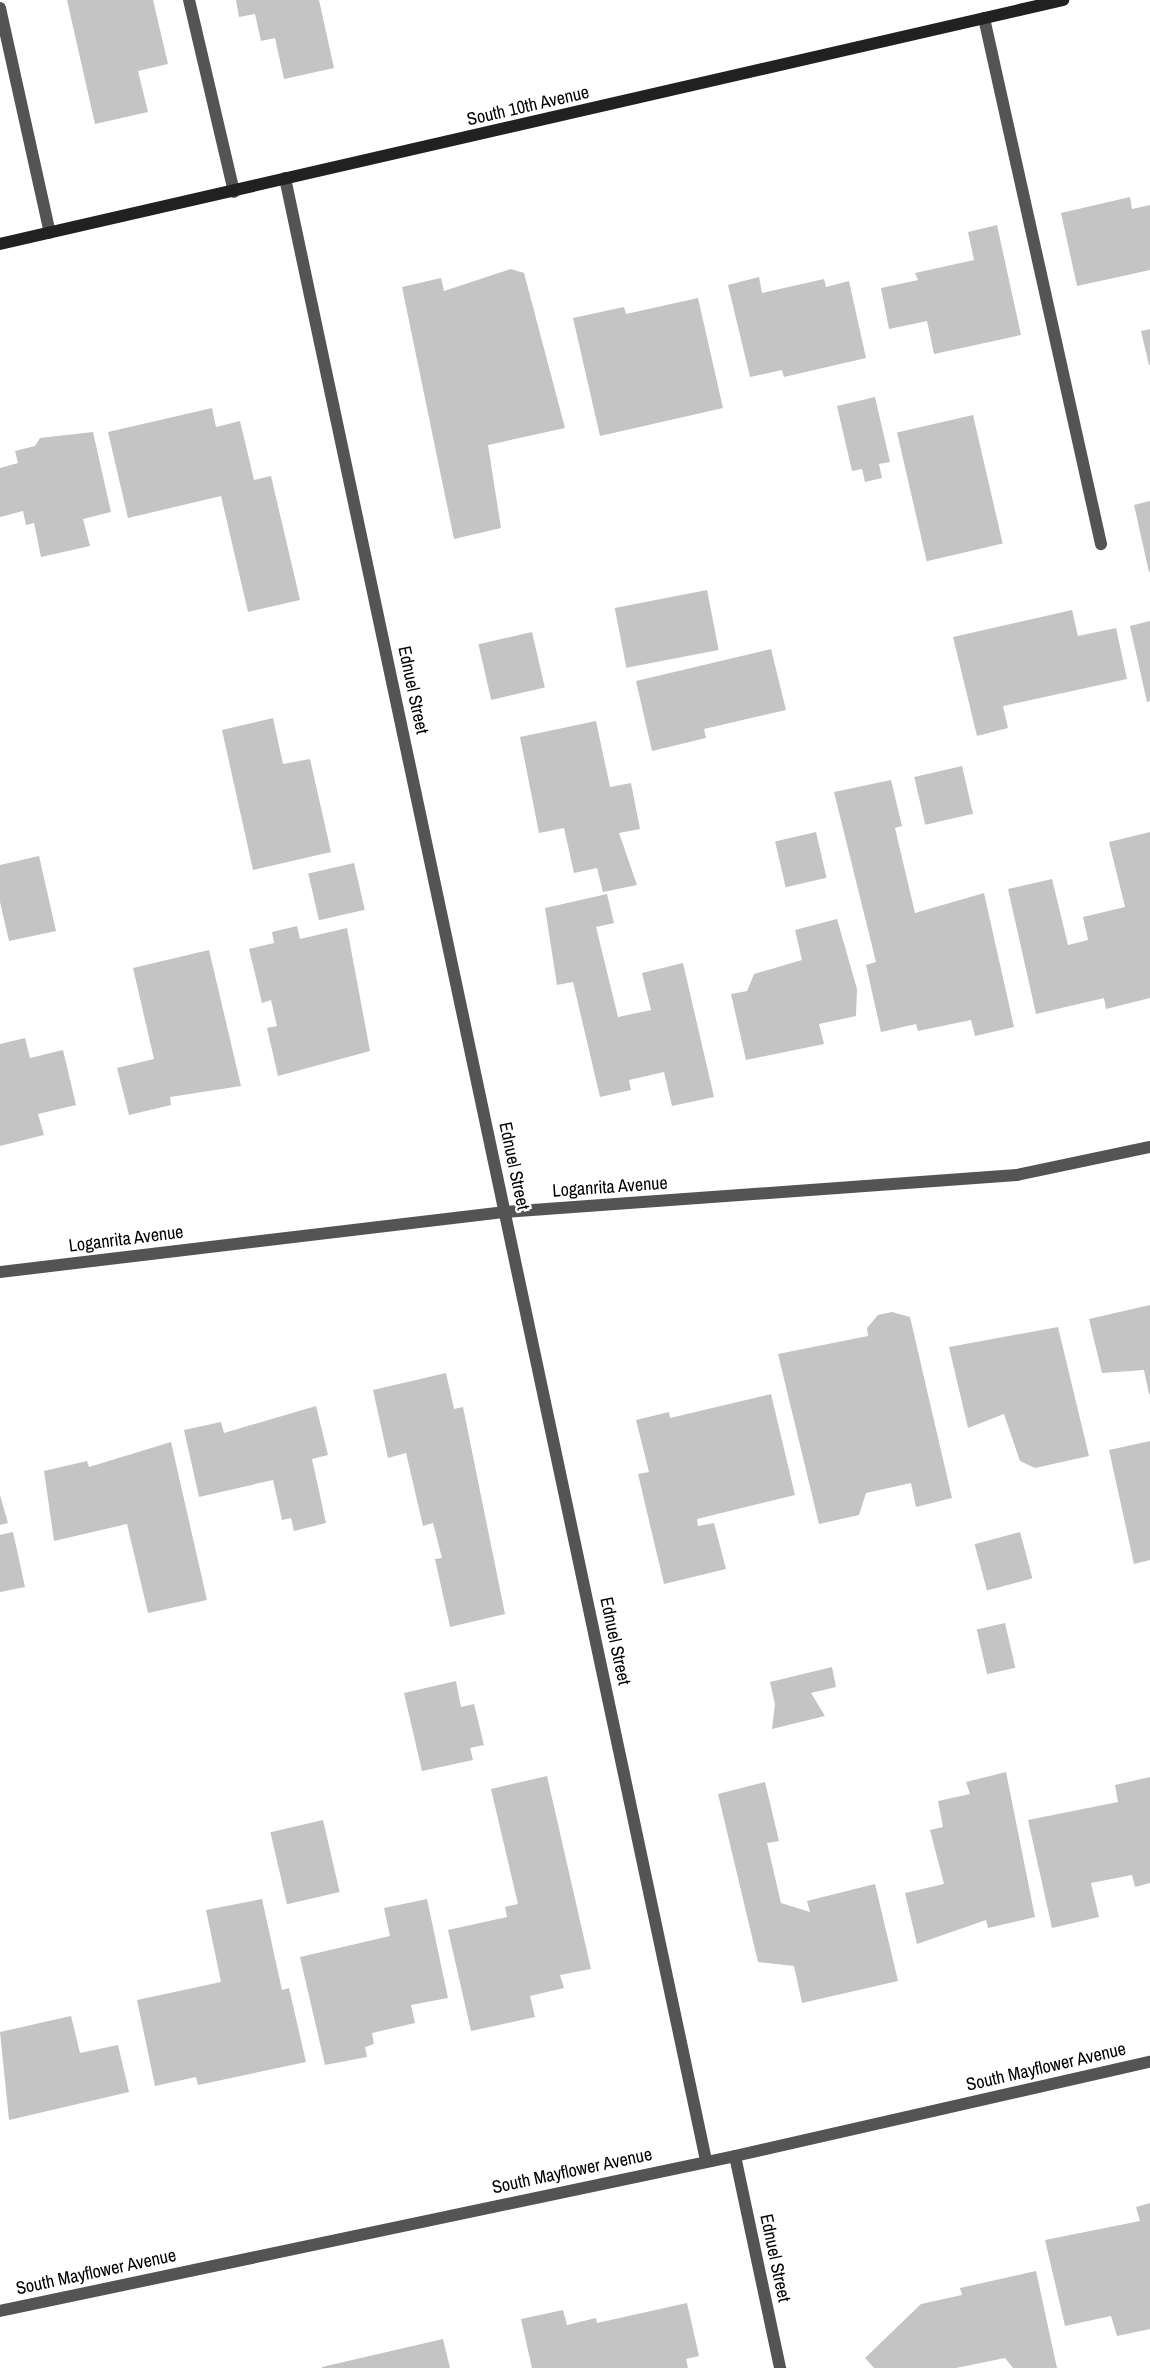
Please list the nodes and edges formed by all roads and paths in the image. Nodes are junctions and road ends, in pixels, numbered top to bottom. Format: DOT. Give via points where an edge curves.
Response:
graph roads {
  1 [pos="189,0"];
  2 [pos="1063,0"];
  3 [pos="0,8"];
  4 [pos="984,18"];
  5 [pos="285,178"];
  6 [pos="234,192"];
  7 [pos="50,233"];
  8 [pos="0,244"];
  9 [pos="1101,544"];
  10 [pos="1150,1147"];
  11 [pos="506,1212"];
  12 [pos="0,1272"];
  13 [pos="1150,2062"];
  14 [pos="735,2156"];
  15 [pos="706,2161"];
  16 [pos="0,2311"];
  17 [pos="780,2368"];
  1 -- 6 [label="street"];
  2 -- 4 [label="street, South 10th Avenue"];
  3 -- 7 [label="street"];
  4 -- 5 [label="street, South 10th Avenue"];
  4 -- 9 [label="street"];
  5 -- 6 [label="street, South 10th Avenue"];
  5 -- 11 [label="street, Ednuel Street"];
  6 -- 7 [label="street, South 10th Avenue"];
  7 -- 8 [label="street, South 10th Avenue"];
  10 -- 11 [label="street, Loganrita Avenue" via="1017,1175"];
  11 -- 12 [label="street, Loganrita Avenue"];
  11 -- 15 [label="street, Ednuel Street"];
  13 -- 14 [label="street, South Mayflower Avenue"];
  14 -- 15 [label="street, South Mayflower Avenue"];
  14 -- 17 [label="street, Ednuel Street"];
  15 -- 16 [label="street, South Mayflower Avenue"];
}
